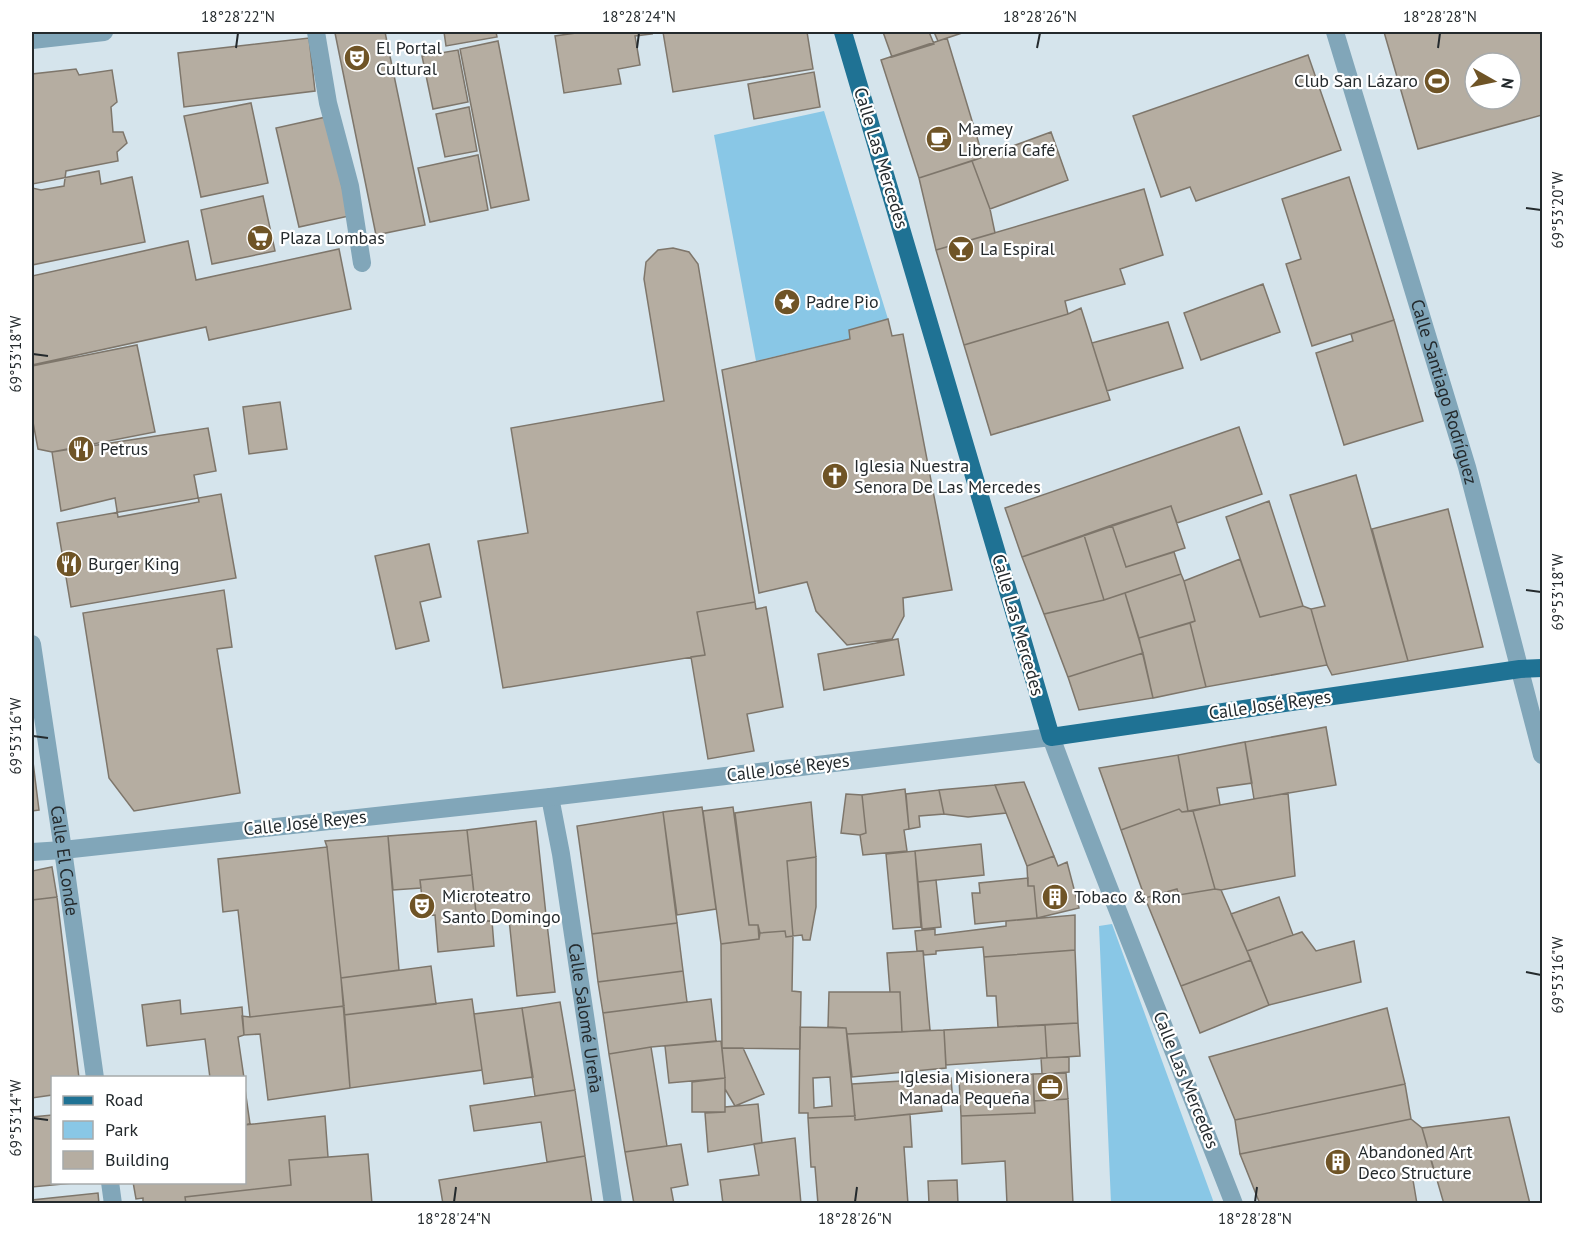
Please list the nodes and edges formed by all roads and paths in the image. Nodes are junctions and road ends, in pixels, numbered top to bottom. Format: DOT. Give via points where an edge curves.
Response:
graph roads {
  1 [pos="104,32"];
  2 [pos="316,32"];
  3 [pos="843,32"];
  4 [pos="1335,32"];
  5 [pos="32,40"];
  6 [pos="362,263"];
  7 [pos="32,644"];
  8 [pos="1542,668"];
  9 [pos="1520,669"];
  10 [pos="1051,736"];
  11 [pos="1542,755"];
  12 [pos="550,797"];
  13 [pos="63,850"];
  14 [pos="32,852"];
  15 [pos="95,1076"];
  16 [pos="110,1184"];
  17 [pos="113,1203"];
  18 [pos="613,1203"];
  19 [pos="1234,1203"];
  1 -- 5 [label="street"];
  2 -- 6 [label="street" via="328,102 350,186"];
  3 -- 10 [label="main road, Calle Las Mercedes"];
  4 -- 9 [label="street, Calle Santiago Rodríguez" via="1467,467"];
  7 -- 13 [label="street, Calle El Conde"];
  8 -- 9 [label="main road, Calle José Reyes"];
  9 -- 10 [label="main road, Calle José Reyes"];
  9 -- 11 [label="street, Calle Santiago Rodríguez"];
  10 -- 12 [label="street, Calle José Reyes"];
  10 -- 19 [label="street, Calle Las Mercedes"];
  12 -- 13 [label="street, Calle José Reyes"];
  12 -- 18 [label="street, Calle Salomé Ureña"];
  13 -- 14 [label="street, Calle José Reyes"];
  13 -- 15 [label="street, Calle El Conde"];
  16 -- 17 [label="street"];
}
